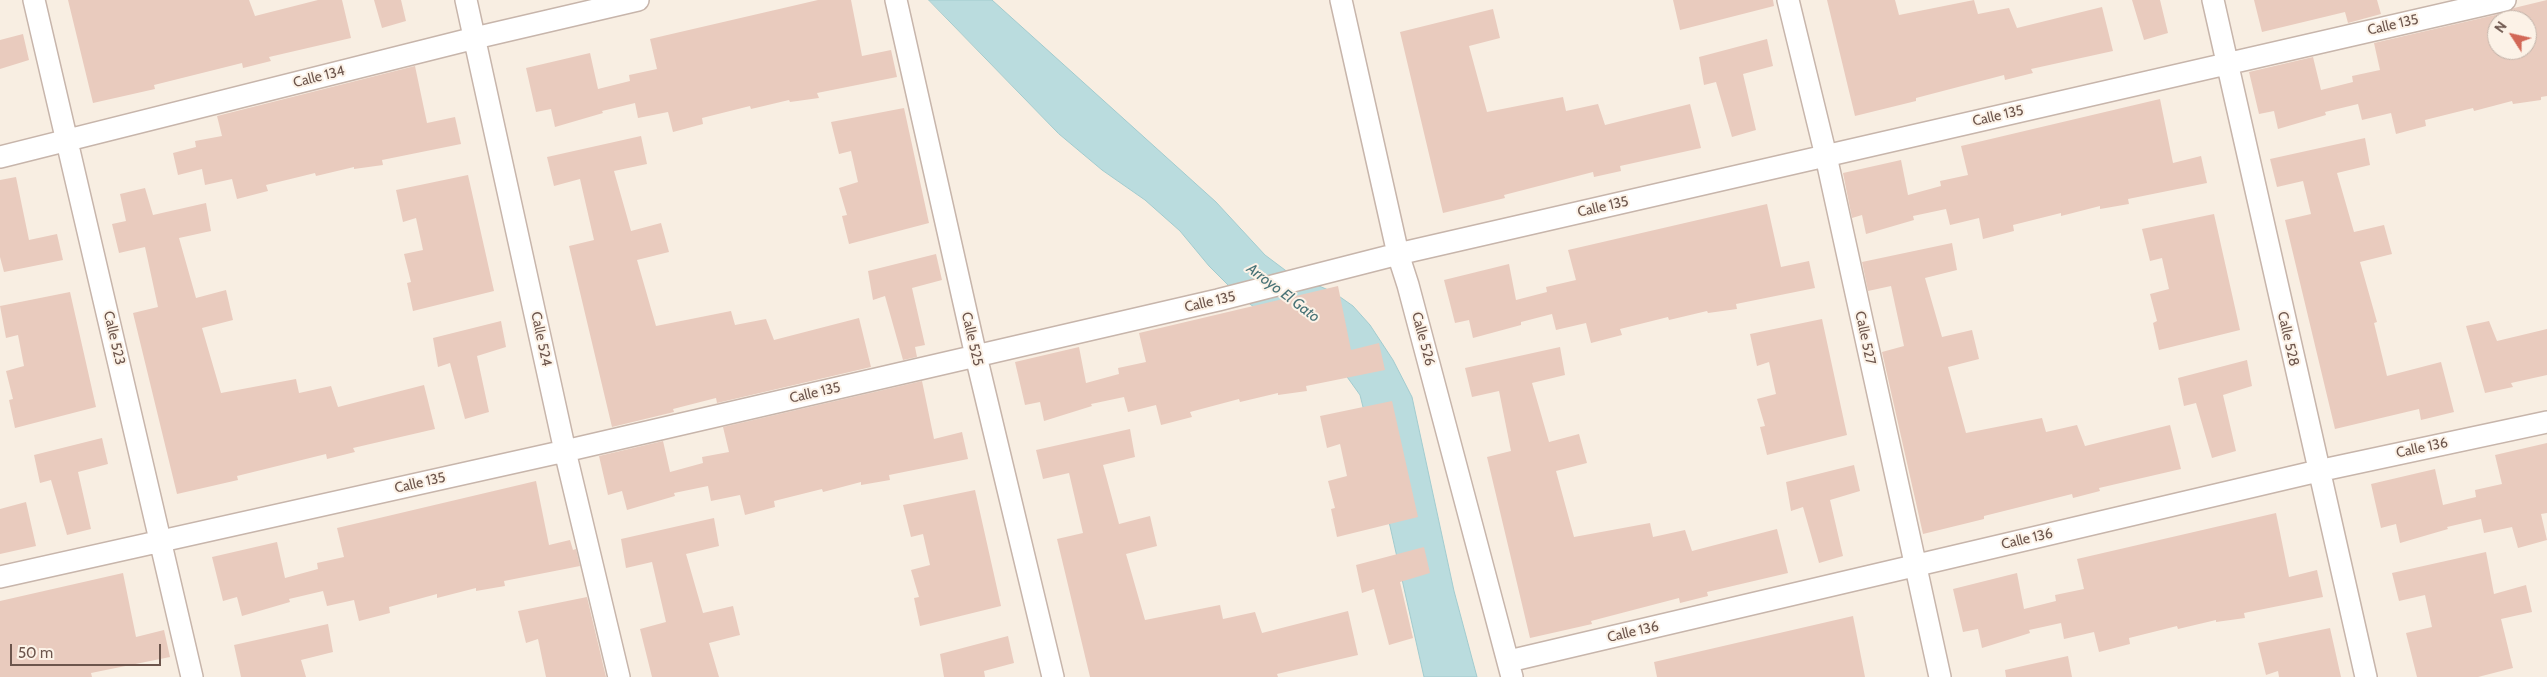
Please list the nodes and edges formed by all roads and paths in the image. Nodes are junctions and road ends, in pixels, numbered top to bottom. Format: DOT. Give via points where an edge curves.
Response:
graph roads {
  1 [pos="34,0"];
  2 [pos="466,0"];
  3 [pos="638,0"];
  4 [pos="896,0"];
  5 [pos="1341,0"];
  6 [pos="1788,0"];
  7 [pos="2213,0"];
  8 [pos="2506,0"];
  9 [pos="475,38"];
  10 [pos="2227,63"];
  11 [pos="68,142"];
  12 [pos="1826,156"];
  13 [pos="0,157"];
  14 [pos="1398,254"];
  15 [pos="976,356"];
  16 [pos="2547,422"];
  17 [pos="565,451"];
  18 [pos="2318,471"];
  19 [pos="161,541"];
  20 [pos="1915,566"];
  21 [pos="0,577"];
  22 [pos="1510,669"];
  23 [pos="192,677"];
  24 [pos="619,677"];
  25 [pos="1053,677"];
  26 [pos="1940,677"];
  27 [pos="2366,677"];
  1 -- 11 [label="street, Calle 523"];
  2 -- 9 [label="street, Calle 524"];
  3 -- 9 [label="street, Calle 134"];
  4 -- 15 [label="street, Calle 525"];
  5 -- 14 [label="street, Calle 526"];
  6 -- 12 [label="street, Calle 527"];
  7 -- 10 [label="street, Calle 528"];
  8 -- 10 [label="street, Calle 135"];
  9 -- 11 [label="street, Calle 134"];
  9 -- 17 [label="street, Calle 524"];
  10 -- 12 [label="street, Calle 135"];
  10 -- 18 [label="street, Calle 528"];
  11 -- 13 [label="street, Calle 134"];
  11 -- 19 [label="street, Calle 523"];
  12 -- 14 [label="street, Calle 135"];
  12 -- 20 [label="street, Calle 527"];
  14 -- 15 [label="street, Calle 135"];
  14 -- 22 [label="street, Calle 526"];
  15 -- 17 [label="street, Calle 135"];
  15 -- 25 [label="street, Calle 525"];
  16 -- 18 [label="street, Calle 136"];
  17 -- 19 [label="street, Calle 135"];
  17 -- 24 [label="street, Calle 524"];
  18 -- 20 [label="street, Calle 136"];
  18 -- 27 [label="street, Calle 528"];
  19 -- 21 [label="street, Calle 135"];
  19 -- 23 [label="street, Calle 523"];
  20 -- 22 [label="street, Calle 136"];
  20 -- 26 [label="street, Calle 527"];
}
